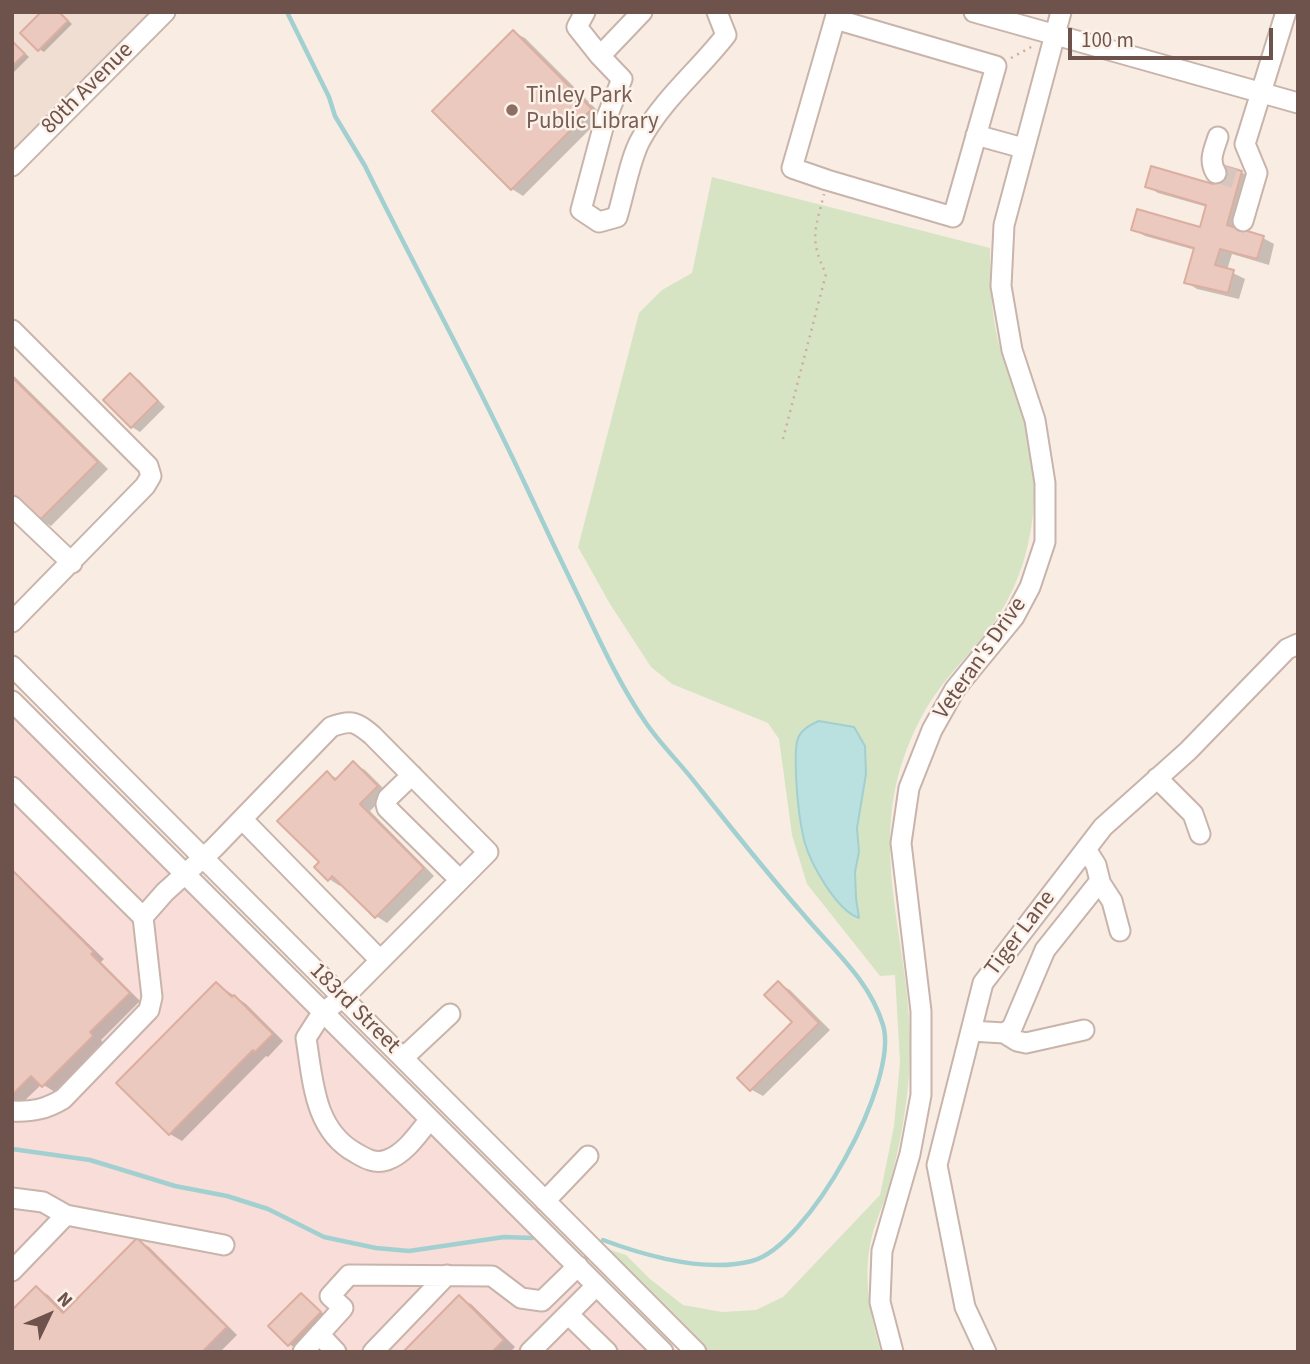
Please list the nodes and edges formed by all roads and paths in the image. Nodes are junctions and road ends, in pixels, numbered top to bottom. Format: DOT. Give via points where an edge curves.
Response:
graph roads {
  1 [pos="165,12"];
  2 [pos="585,12"];
  3 [pos="642,12"];
  4 [pos="717,12"];
  5 [pos="975,12"];
  6 [pos="1061,12"];
  7 [pos="1286,12"];
  8 [pos="836,16"];
  9 [pos="1054,36"];
  10 [pos="600,56"];
  11 [pos="1262,92"];
  12 [pos="1298,103"];
  13 [pos="976,135"];
  14 [pos="1218,136"];
  15 [pos="1023,148"];
  16 [pos="12,166"];
  17 [pos="1216,173"];
  18 [pos="827,180"];
  19 [pos="1244,221"];
  20 [pos="12,330"];
  21 [pos="783,439"];
  22 [pos="12,506"];
  23 [pos="72,563"];
  24 [pos="12,622"];
  25 [pos="1298,644"];
  26 [pos="12,666"];
  27 [pos="12,701"];
  28 [pos="412,775"];
  29 [pos="1157,778"];
  30 [pos="12,787"];
  31 [pos="243,819"];
  32 [pos="1200,834"];
  33 [pos="1086,849"];
  34 [pos="203,857"];
  35 [pos="184,873"];
  36 [pos="460,880"];
  37 [pos="1099,881"];
  38 [pos="143,918"];
  39 [pos="1120,931"];
  40 [pos="380,960"];
  41 [pos="343,998"];
  42 [pos="322,1013"];
  43 [pos="450,1014"];
  44 [pos="1084,1030"];
  45 [pos="971,1031"];
  46 [pos="1004,1033"];
  47 [pos="402,1058"];
  48 [pos="12,1111"];
  49 [pos="430,1119"];
  50 [pos="588,1156"];
  51 [pos="12,1198"];
  52 [pos="545,1202"];
  53 [pos="66,1215"];
  54 [pos="224,1245"];
  55 [pos="578,1266"];
  56 [pos="12,1271"];
  57 [pos="447,1275"];
  58 [pos="596,1286"];
  59 [pos="568,1314"];
  60 [pos="319,1334"];
  61 [pos="303,1352"];
  62 [pos="336,1352"];
  63 [pos="373,1352"];
  64 [pos="530,1352"];
  65 [pos="607,1352"];
  66 [pos="663,1352"];
  67 [pos="696,1352"];
  68 [pos="893,1352"];
  69 [pos="986,1352"];
  1 -- 16 [label="street, 80th Avenue"];
  2 -- 10 [label="street" via="577,27"];
  3 -- 10 [label="street"];
  4 -- 10 [label="street" via="726,35 639,141 617,217 599,222 581,210 604,124 622,79"];
  5 -- 9 [label="street"];
  6 -- 9 [label="street, Veteran's Drive"];
  7 -- 11 [label="street"];
  8 -- 13 [label="street" via="996,66"];
  8 -- 18 [label="street" via="792,168"];
  9 -- 11 [label="street"];
  9 -- 15 [label="street, Veteran's Drive"];
  11 -- 12 [label="street"];
  11 -- 19 [label="street" via="1245,144 1257,173 1247,183"];
  13 -- 15 [label="street"];
  13 -- 18 [label="street" via="953,217"];
  14 -- 17 [label="street" via="1211,165"];
  15 -- 68 [label="street, Veteran's Drive" via="1004,225 1001,286 1012,350 1035,420 1045,483 1045,542 1020,607 956,689 932,730 909,788 901,843 921,1011 921,1094 910,1154 882,1251 880,1302"];
  18 -- 21 [label="path" via="813,239 825,274"];
  20 -- 23 [label="street" via="151,471 149,482"];
  22 -- 23 [label="street"];
  23 -- 24 [label="street"];
  25 -- 29 [label="street, Tiger Lane" via="1287,649"];
  26 -- 34 [label="street, 183rd Street"];
  27 -- 35 [label="street, 183rd Street"];
  28 -- 31 [label="street" via="372,735 345,721 331,727"];
  28 -- 36 [label="street" via="386,804"];
  28 -- 36 [label="street" via="488,852"];
  29 -- 32 [label="street" via="1193,814"];
  29 -- 33 [label="street, Tiger Lane" via="1103,827"];
  30 -- 38 [label="street"];
  31 -- 34 [label="street"];
  31 -- 40 [label="street"];
  33 -- 37 [label="street"];
  33 -- 45 [label="street, Tiger Lane" via="984,983"];
  34 -- 35 [label="street"];
  34 -- 41 [label="street, 183rd Street"];
  35 -- 38 [label="street"];
  35 -- 42 [label="street, 183rd Street"];
  36 -- 40 [label="street"];
  37 -- 39 [label="street" via="1112,901"];
  37 -- 46 [label="street" via="1045,950 1012,1028"];
  38 -- 48 [label="street" via="152,998 149,1010 63,1099 47,1108"];
  40 -- 41 [label="street"];
  41 -- 42 [label="street"];
  41 -- 47 [label="street, 183rd Street"];
  42 -- 49 [label="street, 183rd Street"];
  42 -- 49 [label="street" via="306,1038 316,1100 332,1136 371,1161 388,1160"];
  43 -- 47 [label="street"];
  44 -- 46 [label="street" via="1026,1043"];
  45 -- 46 [label="street"];
  45 -- 69 [label="street, Tiger Lane" via="937,1164 965,1307"];
  47 -- 52 [label="street, 183rd Street"];
  49 -- 55 [label="street, 183rd Street"];
  50 -- 52 [label="street"];
  51 -- 53 [label="street" via="43,1202"];
  52 -- 67 [label="street, 183rd Street"];
  53 -- 54 [label="street"];
  53 -- 56 [label="street"];
  55 -- 57 [label="street" via="542,1301 521,1298 492,1276"];
  55 -- 58 [label="street, 183rd Street"];
  57 -- 60 [label="street" via="349,1275 331,1296 343,1308"];
  57 -- 63 [label="street"];
  58 -- 59 [label="street"];
  58 -- 66 [label="street, 183rd Street"];
  59 -- 64 [label="street"];
  59 -- 65 [label="street"];
  60 -- 61 [label="street"];
  60 -- 62 [label="street"];
}
